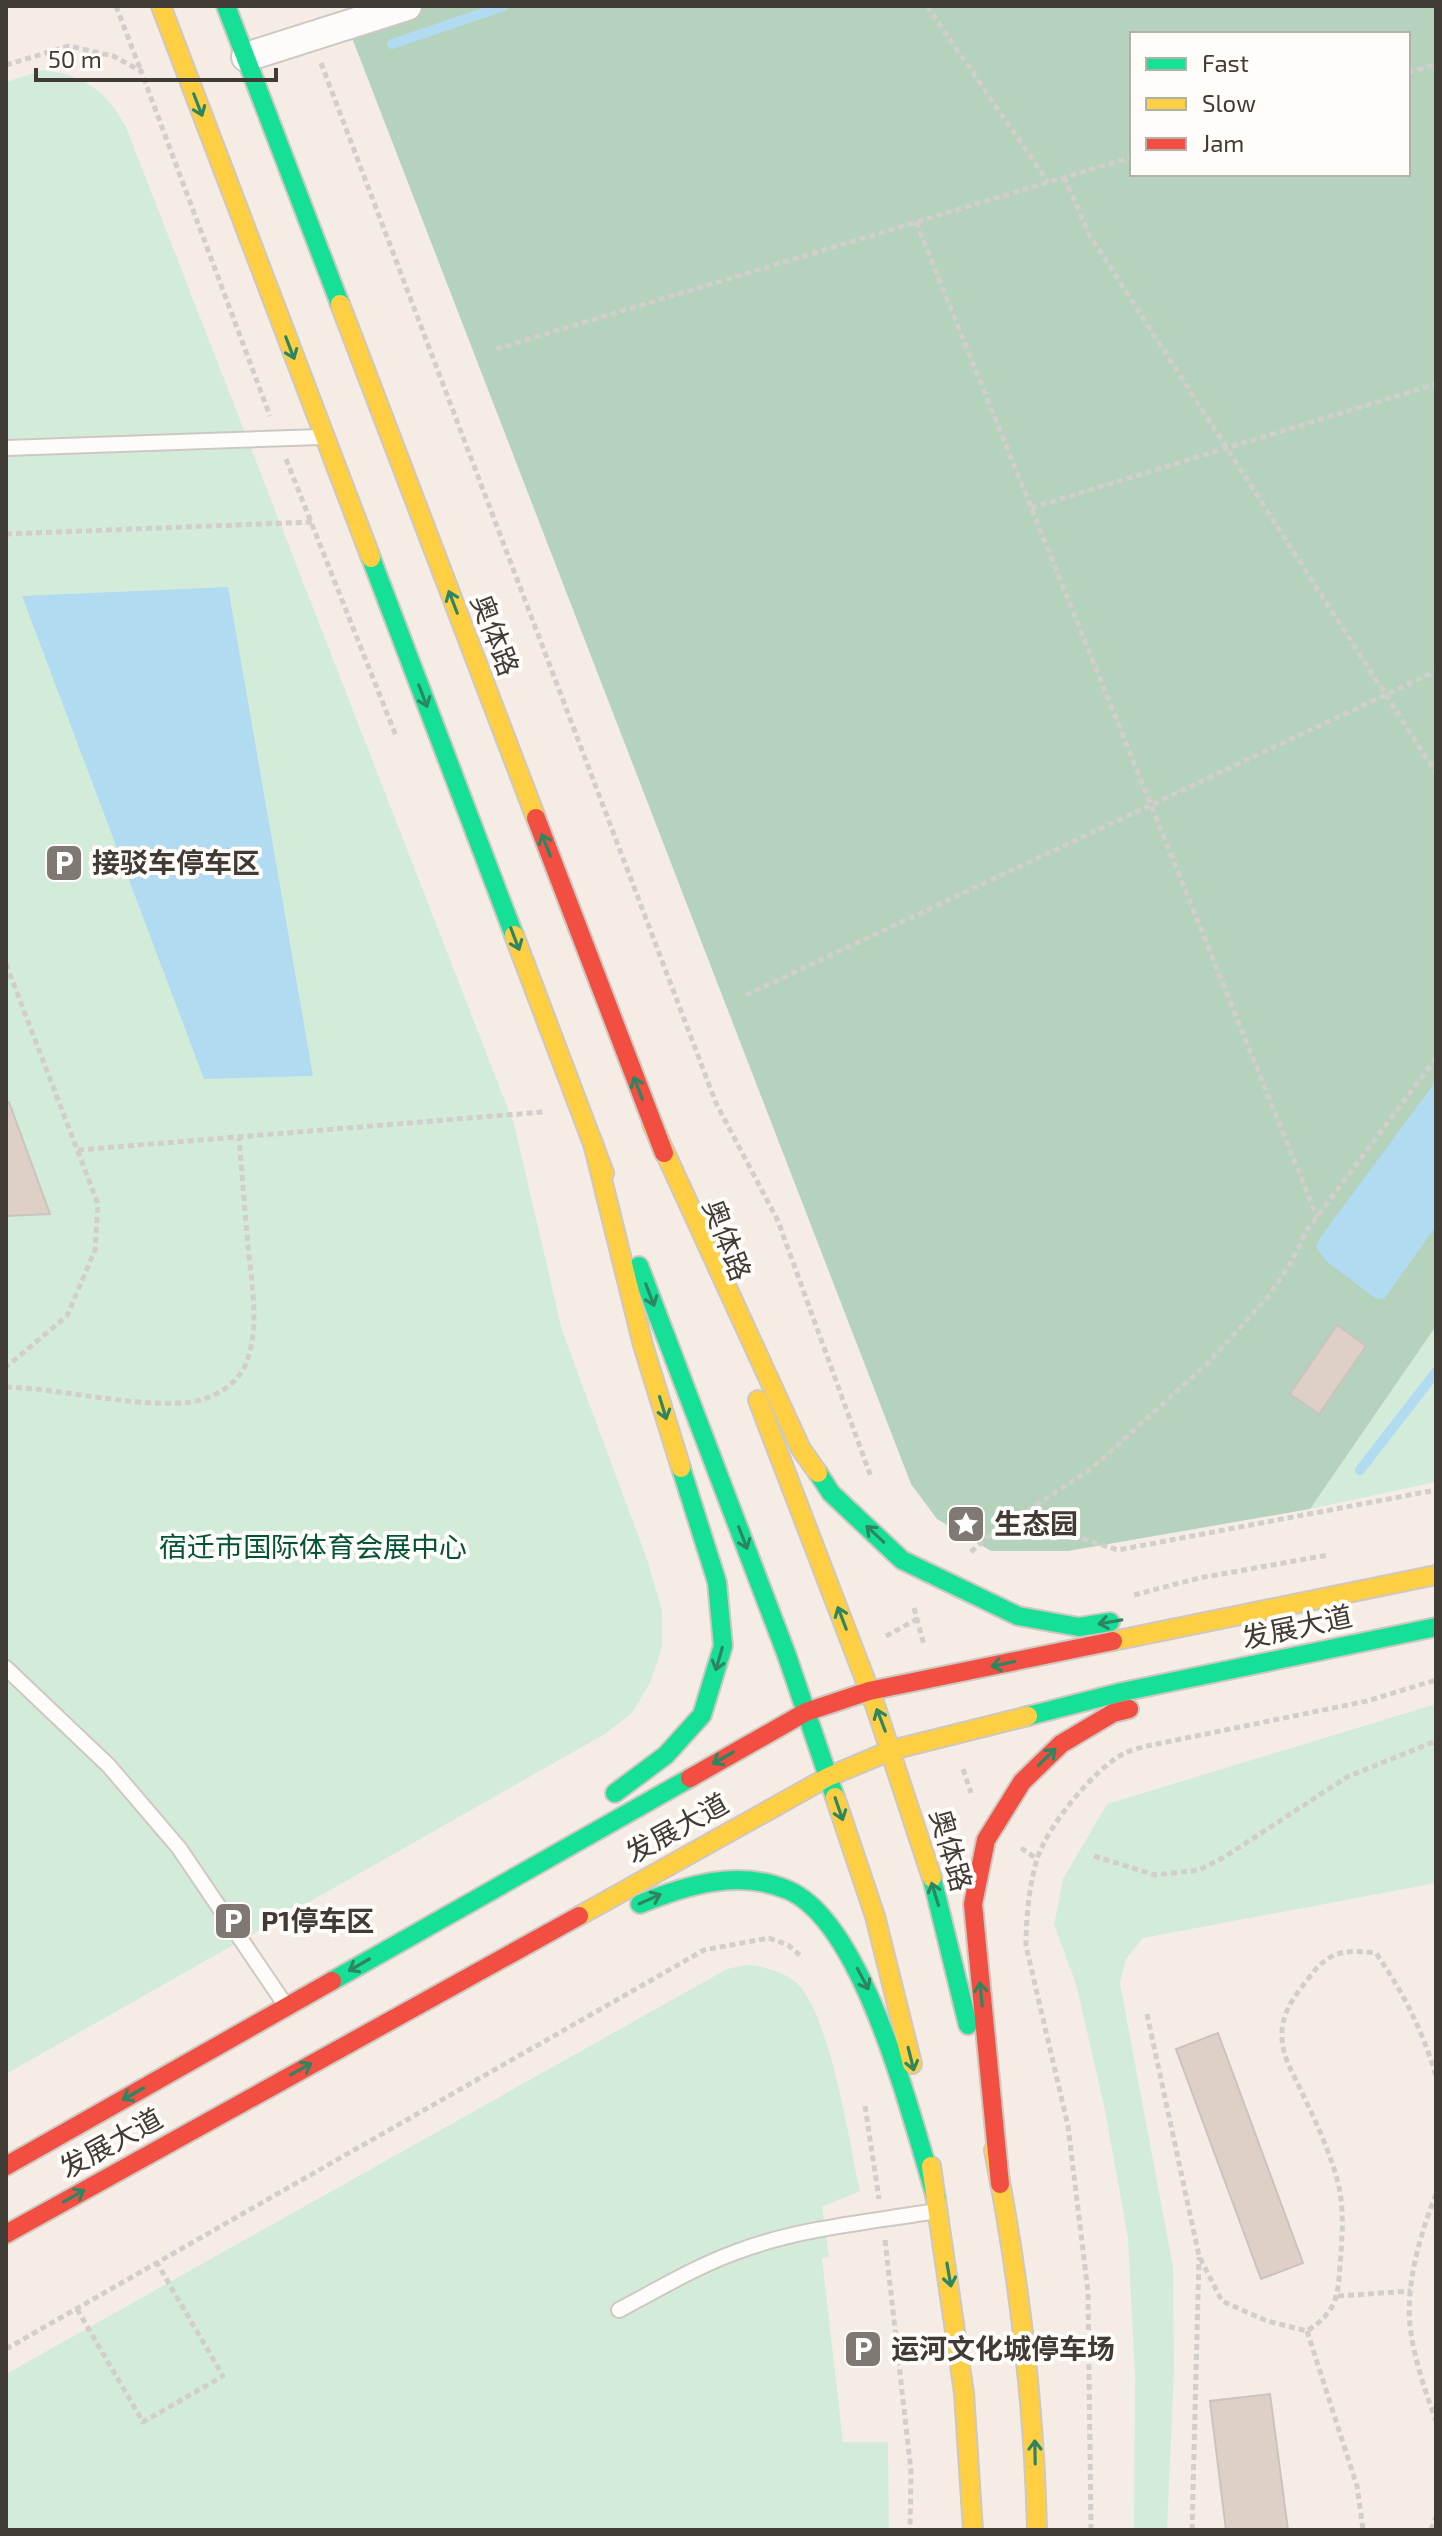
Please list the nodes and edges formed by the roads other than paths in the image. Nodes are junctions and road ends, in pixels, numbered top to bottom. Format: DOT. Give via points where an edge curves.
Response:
graph roads {
  1 [pos="161,6"];
  2 [pos="226,6"];
  3 [pos="407,6"];
  4 [pos="246,57"];
  5 [pos="324,437"];
  6 [pos="6,448"];
  7 [pos="652,1124"];
  8 [pos="593,1143"];
  9 [pos="1436,1573"];
  10 [pos="1153,1614"];
  11 [pos="1123,1619"];
  12 [pos="1436,1629"];
  13 [pos="6,1668"];
  14 [pos="869,1691"];
  15 [pos="806,1712"];
  16 [pos="892,1750"];
  17 [pos="828,1777"];
  18 [pos="603,1802"];
  19 [pos="578,1820"];
  20 [pos="427,1927"];
  21 [pos="451,1987"];
  22 [pos="286,2007"];
  23 [pos="6,2166"];
  24 [pos="1000,2184"];
  25 [pos="937,2204"];
  26 [pos="6,2234"];
  27 [pos="619,2310"];
  28 [pos="973,2530"];
  29 [pos="1037,2530"];
  1 -- 5 [label="main road, one-way"];
  2 -- 4 [label="main road, 奥体路"];
  3 -- 4 [label="street"];
  7 -- 4 [label="main road, 奥体路, one-way"];
  5 -- 6 [label="lane"];
  5 -- 8 [label="main road, one-way"];
  11 -- 7 [label="main road, one-way" via="1079,1627 1018,1616 902,1560 831,1493 809,1460"];
  14 -- 7 [label="main road, 奥体路, one-way"];
  8 -- 15 [label="main road, one-way"];
  8 -- 18 [label="main road, one-way" via="643,1345 717,1582 723,1646 702,1715 666,1755"];
  9 -- 10 [label="main road"];
  9 -- 14 [label="main road, 发展大道, one-way"];
  12 -- 16 [label="main road, 发展大道" via="1122,1692"];
  24 -- 12 [label="main road, one-way" via="973,1904 986,1840 1022,1782 1061,1744 1113,1713"];
  13 -- 22 [label="lane" via="109,1766 179,1848"];
  14 -- 15 [label="main road, 发展大道"];
  16 -- 14 [label="main road, 奥体路, one-way"];
  15 -- 17 [label="main road"];
  15 -- 20 [label="main road, 发展大道, one-way"];
  16 -- 17 [label="main road, 发展大道"];
  24 -- 16 [label="main road, 奥体路, one-way" via="957,1969"];
  17 -- 21 [label="main road, 发展大道"];
  17 -- 25 [label="main road, one-way" via="875,1916 916,2077"];
  19 -- 20 [label="main road"];
  20 -- 22 [label="main road, 发展大道, one-way"];
  21 -- 25 [label="main road, one-way" via="664,1893 716,1880 788,1890 811,1906 842,1941 871,1995"];
  26 -- 21 [label="main road, 发展大道, one-way"];
  22 -- 23 [label="main road, 发展大道, one-way"];
  29 -- 24 [label="main road, 奥体路, one-way" via="1035,2441 1013,2245"];
  25 -- 27 [label="lane" via="736,2252"];
  25 -- 28 [label="main road, one-way" via="971,2460"];
}
